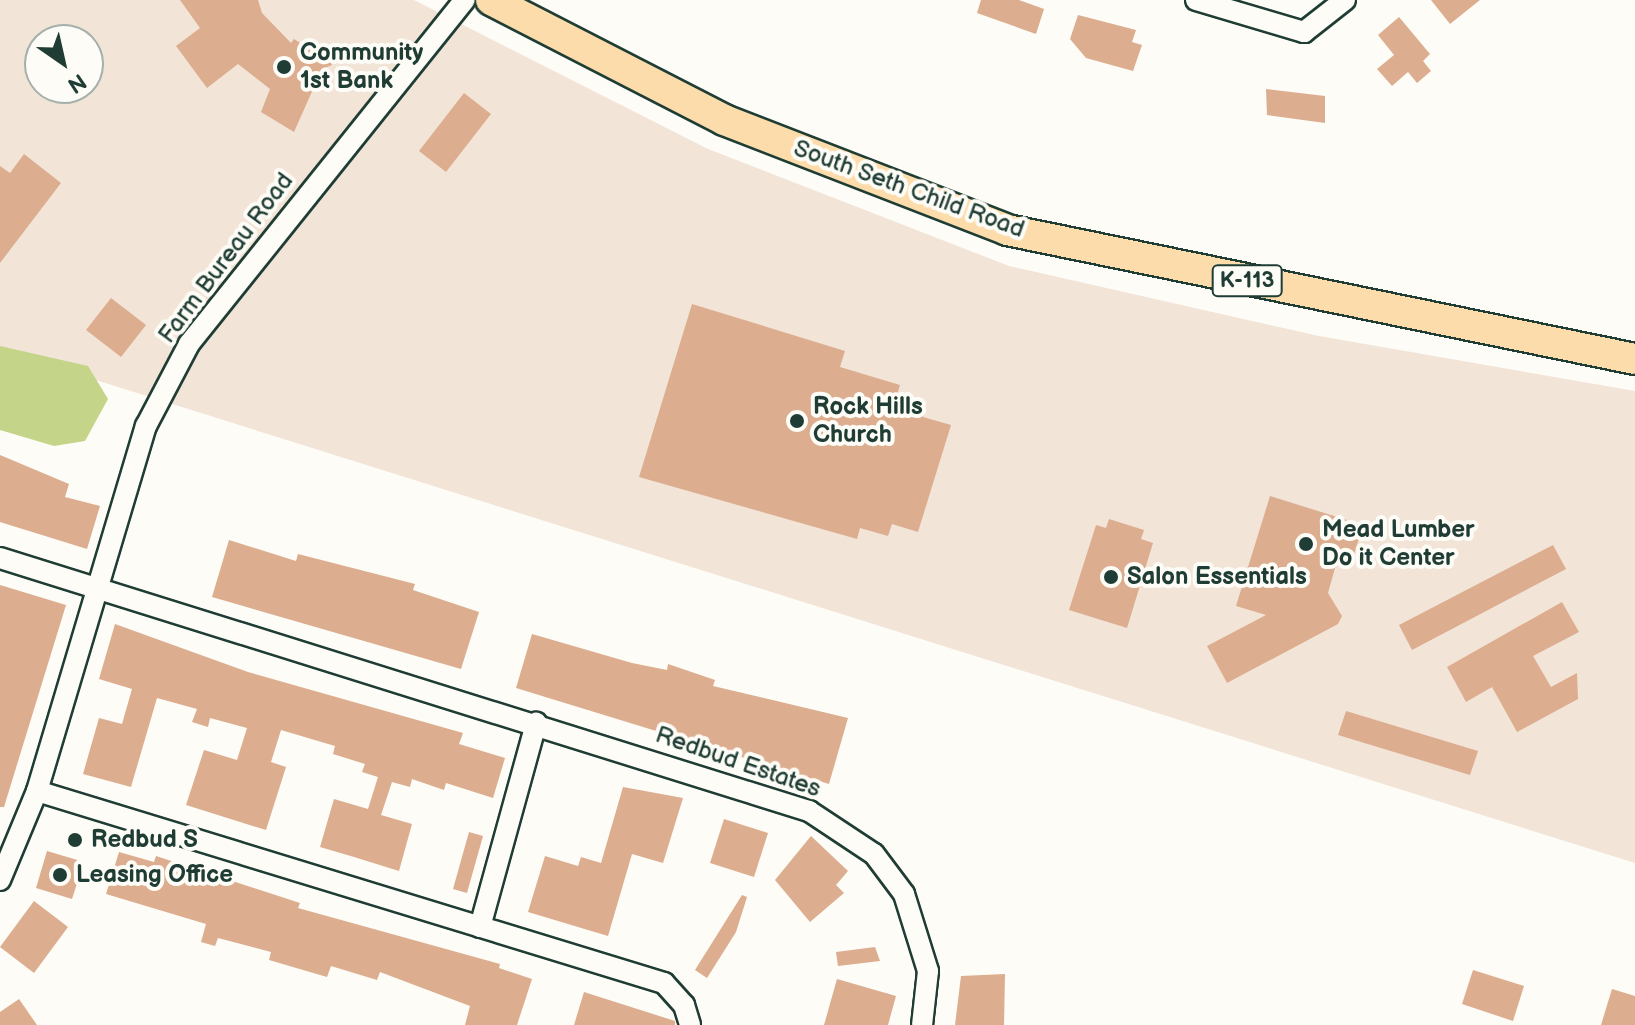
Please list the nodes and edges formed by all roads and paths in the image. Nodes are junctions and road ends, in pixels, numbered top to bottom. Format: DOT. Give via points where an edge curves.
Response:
graph roads {
  1 [pos="465,0"];
  2 [pos="491,0"];
  3 [pos="1196,0"];
  4 [pos="1345,0"];
  5 [pos="1635,359"];
  6 [pos="0,558"];
  7 [pos="97,586"];
  8 [pos="536,723"];
  9 [pos="37,791"];
  10 [pos="0,880"];
  11 [pos="480,927"];
  12 [pos="690,1025"];
  13 [pos="922,1025"];
  1 -- 7 [label="street, Farm Bureau Road" via="189,344 146,426"];
  2 -- 5 [label="main road, South Seth Child Road / K-113" via="724,120 1007,230"];
  3 -- 4 [label="street" via="1304,32"];
  6 -- 7 [label="street, Redbud Estates"];
  7 -- 8 [label="street, Redbud Estates"];
  7 -- 9 [label="street"];
  8 -- 11 [label="street"];
  8 -- 13 [label="street, Redbud Estates" via="809,811 855,838 891,875 916,919 928,971"];
  9 -- 10 [label="street"];
  9 -- 11 [label="street"];
  11 -- 12 [label="street" via="664,983 684,1005"];
}
